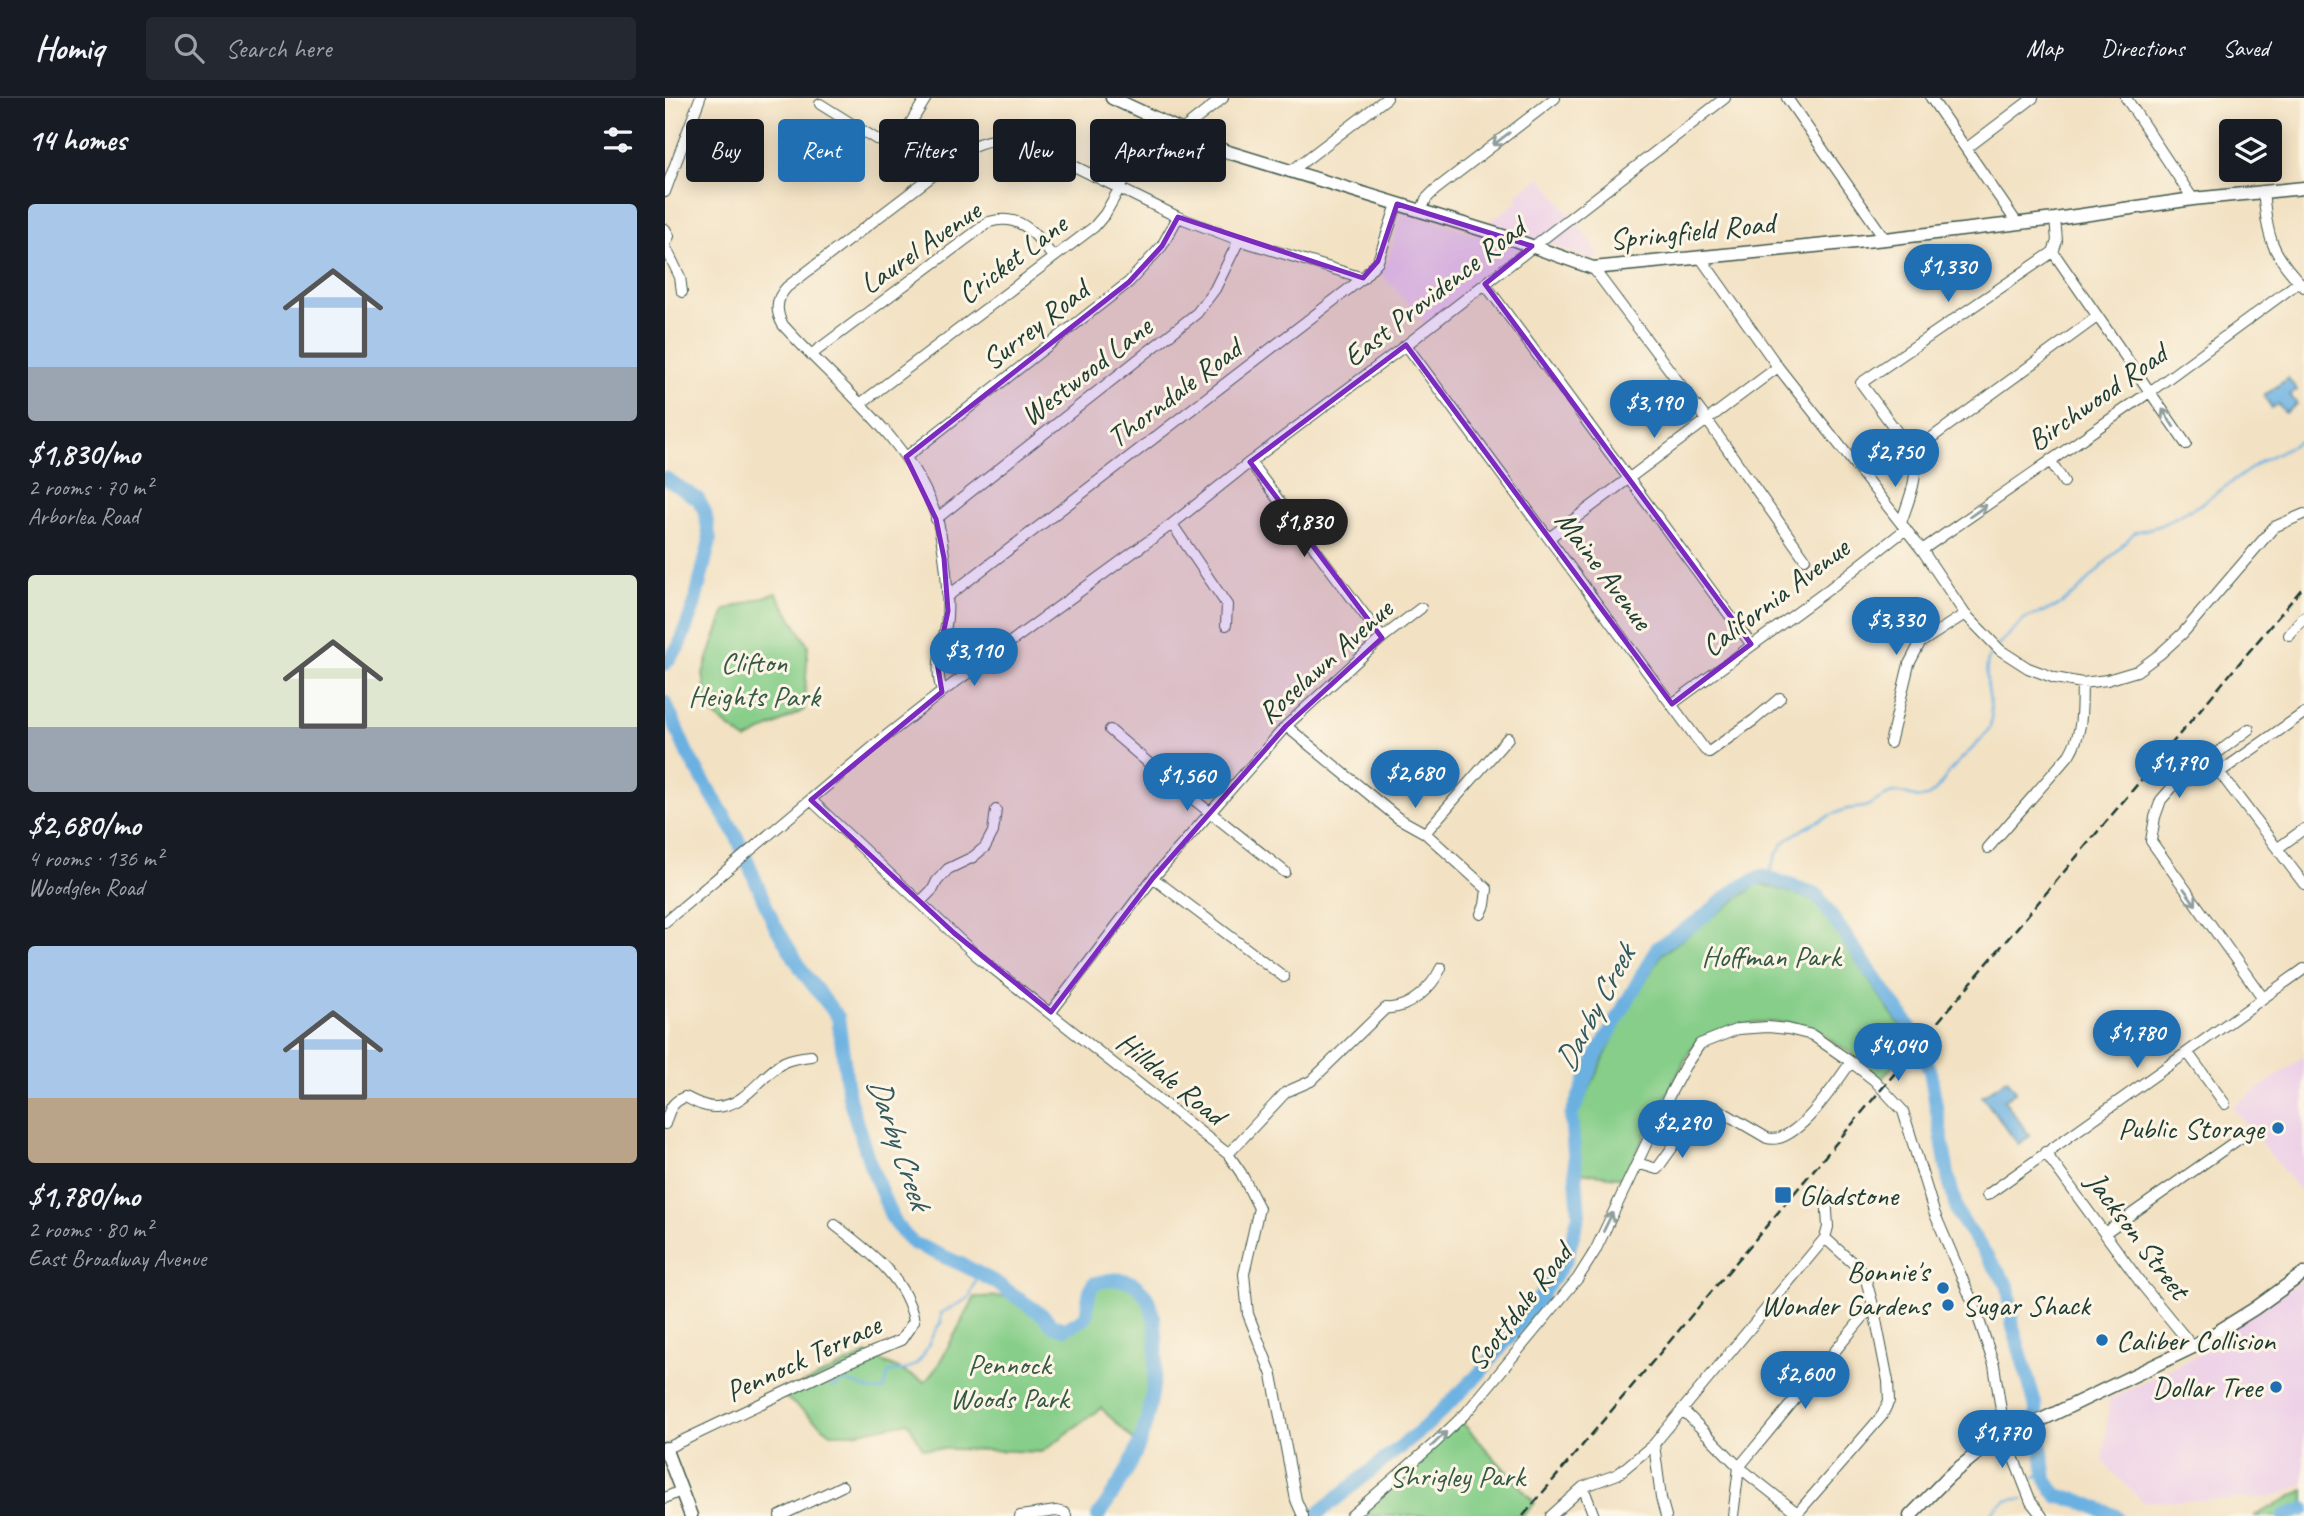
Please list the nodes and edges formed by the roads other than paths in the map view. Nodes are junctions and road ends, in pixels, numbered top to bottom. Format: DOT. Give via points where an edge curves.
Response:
graph roads {
  1 [pos="700,98"];
  2 [pos="926,98"];
  3 [pos="1112,98"];
  4 [pos="1223,98"];
  5 [pos="1387,98"];
  6 [pos="1555,98"];
  7 [pos="1725,98"];
  8 [pos="1787,98"];
  9 [pos="1931,98"];
  10 [pos="2033,98"];
  11 [pos="2126,98"];
  12 [pos="820,104"];
  13 [pos="1156,119"];
  14 [pos="1196,119"];
  15 [pos="1967,148"];
  16 [pos="1226,151"];
  17 [pos="1290,172"];
  18 [pos="1122,182"];
  19 [pos="1119,188"];
  20 [pos="2304,188"];
  21 [pos="2263,191"];
  22 [pos="665,192"];
  23 [pos="2193,199"];
  24 [pos="1398,204"];
  25 [pos="1421,212"];
  26 [pos="1178,216"];
  27 [pos="2055,219"];
  28 [pos="2017,223"];
  29 [pos="665,229"];
  30 [pos="1885,239"];
  31 [pos="1239,240"];
  32 [pos="665,245"];
  33 [pos="1532,246"];
  34 [pos="2053,252"];
  35 [pos="1053,257"];
  36 [pos="1700,257"];
  37 [pos="1593,268"];
  38 [pos="1363,278"];
  39 [pos="1485,284"];
  40 [pos="2302,284"];
  41 [pos="682,292"];
  42 [pos="2097,317"];
  43 [pos="1406,345"];
  44 [pos="812,354"];
  45 [pos="1778,367"];
  46 [pos="2151,391"];
  47 [pos="860,404"];
  48 [pos="1707,420"];
  49 [pos="2186,444"];
  50 [pos="1912,452"];
  51 [pos="906,457"];
  52 [pos="2050,460"];
  53 [pos="1250,462"];
  54 [pos="1628,478"];
  55 [pos="2064,482"];
  56 [pos="2304,514"];
  57 [pos="936,519"];
  58 [pos="1172,524"];
  59 [pos="1903,526"];
  60 [pos="1549,538"];
  61 [pos="1922,550"];
  62 [pos="1805,559"];
  63 [pos="948,596"];
  64 [pos="1421,608"];
  65 [pos="1965,614"];
  66 [pos="2304,617"];
  67 [pos="1226,625"];
  68 [pos="2289,635"];
  69 [pos="1382,638"];
  70 [pos="1751,644"];
  71 [pos="2082,683"];
  72 [pos="942,692"];
  73 [pos="1780,698"];
  74 [pos="1672,704"];
  75 [pos="2304,713"];
  76 [pos="1286,726"];
  77 [pos="2249,729"];
  78 [pos="1110,730"];
  79 [pos="1508,738"];
  80 [pos="1890,743"];
  81 [pos="2220,772"];
  82 [pos="811,800"];
  83 [pos="996,810"];
  84 [pos="1210,812"];
  85 [pos="2304,829"];
  86 [pos="1425,833"];
  87 [pos="1988,848"];
  88 [pos="2278,848"];
  89 [pos="1285,872"];
  90 [pos="1153,878"];
  91 [pos="2304,884"];
  92 [pos="921,901"];
  93 [pos="1481,914"];
  94 [pos="665,922"];
  95 [pos="1441,968"];
  96 [pos="2304,969"];
  97 [pos="1284,977"];
  98 [pos="2263,998"];
  99 [pos="1051,1012"];
  100 [pos="2187,1053"];
  101 [pos="811,1056"];
  102 [pos="1851,1062"];
  103 [pos="2225,1104"];
  104 [pos="665,1124"];
  105 [pos="2243,1136"];
  106 [pos="2045,1152"];
  107 [pos="1228,1154"];
  108 [pos="1637,1163"];
  109 [pos="1826,1195"];
  110 [pos="1987,1195"];
  111 [pos="835,1225"];
  112 [pos="2106,1233"];
  113 [pos="1825,1238"];
  114 [pos="2304,1273"];
  115 [pos="1874,1305"];
  116 [pos="2193,1347"];
  117 [pos="1682,1409"];
  118 [pos="2010,1434"];
  119 [pos="1654,1444"];
  120 [pos="665,1449"];
  121 [pos="1739,1467"];
  122 [pos="842,1486"];
  123 [pos="1583,1487"];
  124 [pos="680,1492"];
  125 [pos="665,1499"];
  126 [pos="1795,1514"];
  127 [pos="691,1516"];
  128 [pos="780,1516"];
  129 [pos="1020,1516"];
  130 [pos="1066,1516"];
  131 [pos="1303,1516"];
  132 [pos="1351,1516"];
  133 [pos="1551,1516"];
  134 [pos="1594,1516"];
  135 [pos="1666,1516"];
  136 [pos="1733,1516"];
  137 [pos="1910,1516"];
  138 [pos="2042,1516"];
  1 -- 22 [label="street"];
  2 -- 12 [label="street" via="905,132 888,141 876,139"];
  3 -- 13 [label="main road, Springfield Road"];
  4 -- 14 [label="street"];
  5 -- 17 [label="street"];
  6 -- 25 [label="street, one-way" via="1435,190"];
  7 -- 33 [label="street, East Providence Road"];
  8 -- 30 [label="street"];
  9 -- 15 [label="street"];
  10 -- 15 [label="street"];
  11 -- 23 [label="street"];
  15 -- 28 [label="street"];
  16 -- 17 [label="main road, Springfield Road"];
  17 -- 24 [label="main road, Springfield Road"];
  18 -- 19 [label="street, Cricket Lane"];
  19 -- 26 [label="street"];
  19 -- 35 [label="street, Cricket Lane" via="1100,220"];
  19 -- 44 [label="street" via="1020,140 978,144 782,292 777,303 779,318"];
  20 -- 21 [label="main road, Springfield Road"];
  21 -- 23 [label="main road, Springfield Road"];
  21 -- 40 [label="street" via="2276,253"];
  23 -- 27 [label="main road, Springfield Road"];
  24 -- 25 [label="main road, Springfield Road"];
  24 -- 38 [label="street, Thorndale Road" via="1378,261"];
  25 -- 33 [label="main road, Springfield Road"];
  26 -- 31 [label="street"];
  26 -- 51 [label="street, Surrey Road" via="1162,246 1129,282"];
  27 -- 28 [label="main road, Springfield Road"];
  27 -- 34 [label="street"];
  28 -- 30 [label="main road, Springfield Road"];
  29 -- 32 [label="street" via="669,236"];
  30 -- 36 [label="main road, Springfield Road"];
  31 -- 38 [label="street"];
  31 -- 57 [label="street, Westwood Lane" via="1215,289 1197,313"];
  32 -- 41 [label="street"];
  33 -- 37 [label="main road, Springfield Road"];
  33 -- 39 [label="street, East Providence Road"];
  34 -- 42 [label="street"];
  34 -- 50 [label="street" via="1861,383"];
  35 -- 44 [label="street, Laurel Avenue" via="1028,227 1010,220 989,222"];
  35 -- 47 [label="street, Cricket Lane"];
  36 -- 37 [label="main road, Springfield Road"];
  36 -- 45 [label="street"];
  37 -- 48 [label="street"];
  38 -- 63 [label="street, Thorndale Road"];
  39 -- 43 [label="street, East Providence Road"];
  39 -- 54 [label="street"];
  40 -- 46 [label="street, Birchwood Road"];
  42 -- 46 [label="street"];
  42 -- 50 [label="street"];
  43 -- 53 [label="street, East Providence Road"];
  43 -- 60 [label="street, Maine Avenue"];
  44 -- 47 [label="street"];
  45 -- 48 [label="street"];
  45 -- 59 [label="street"];
  49 -- 46 [label="street, one-way"];
  46 -- 52 [label="street, Birchwood Road"];
  47 -- 51 [label="street"];
  48 -- 54 [label="street"];
  48 -- 62 [label="street"];
  50 -- 59 [label="street" via="1916,472"];
  51 -- 57 [label="street"];
  52 -- 55 [label="street"];
  61 -- 52 [label="street, Birchwood Road, one-way"];
  53 -- 58 [label="street, East Providence Road"];
  53 -- 69 [label="street"];
  54 -- 60 [label="street"];
  54 -- 70 [label="street"];
  56 -- 71 [label="street" via="2274,527 2160,654 2137,671"];
  57 -- 63 [label="street"];
  58 -- 67 [label="street" via="1227,605"];
  58 -- 72 [label="street, East Providence Road"];
  59 -- 61 [label="street"];
  59 -- 70 [label="street, California Avenue" via="1828,590"];
  60 -- 74 [label="street, Maine Avenue"];
  61 -- 65 [label="street"];
  63 -- 72 [label="street" via="937,662"];
  64 -- 69 [label="street, Roselawn Avenue"];
  65 -- 71 [label="street" via="2000,650 2028,668"];
  65 -- 80 [label="street" via="1920,643 1909,664"];
  66 -- 68 [label="street"];
  69 -- 76 [label="street, Roselawn Avenue"];
  70 -- 74 [label="street, California Avenue"];
  71 -- 87 [label="street" via="2081,731 2076,744"];
  72 -- 82 [label="street, East Providence Road"];
  73 -- 74 [label="street, Maine Avenue" via="1709,752"];
  75 -- 81 [label="street"];
  76 -- 84 [label="street, Roselawn Avenue"];
  76 -- 86 [label="street" via="1398,818"];
  77 -- 81 [label="street" via="2216,754 2214,765"];
  78 -- 84 [label="street"];
  79 -- 86 [label="street"];
  81 -- 88 [label="street"];
  81 -- 98 [label="street, one-way" via="2176,783 2168,790 2155,817 2151,841"];
  82 -- 92 [label="street, Hilldale Road"];
  82 -- 94 [label="street, East Providence Road"];
  83 -- 92 [label="street" via="985,847 948,869"];
  84 -- 89 [label="street"];
  84 -- 90 [label="street, Roselawn Avenue"];
  85 -- 88 [label="street"];
  86 -- 93 [label="street" via="1487,889"];
  88 -- 91 [label="street"];
  90 -- 97 [label="street"];
  90 -- 99 [label="street, Roselawn Avenue"];
  92 -- 99 [label="street, Hilldale Road" via="976,954"];
  95 -- 107 [label="street" via="1414,999 1395,1009 1386,1008 1311,1081 1286,1092"];
  96 -- 98 [label="street"];
  98 -- 100 [label="street"];
  99 -- 107 [label="street, Hilldale Road"];
  100 -- 103 [label="street"];
  100 -- 106 [label="street"];
  101 -- 104 [label="street" via="782,1063 740,1099 717,1107 685,1097 676,1100"];
  102 -- 108 [label="street" via="1821,1104 1785,1135 1773,1140 1714,1107 1702,1106 1657,1169"];
  102 -- 108 [label="street, Scottdale Road" via="1812,1035 1789,1029 1738,1029 1700,1044"];
  102 -- 118 [label="street, Scottdale Road" via="1903,1111 1934,1212 1994,1365"];
  105 -- 112 [label="street"];
  106 -- 110 [label="street"];
  106 -- 112 [label="street, Jackson Street"];
  107 -- 131 [label="street, Hilldale Road" via="1259,1208 1244,1274 1248,1314 1272,1376"];
  132 -- 108 [label="street, Scottdale Road, one-way" via="1467,1412 1578,1278"];
  109 -- 113 [label="street"];
  111 -- 120 [label="street, Pennock Terrace" via="879,1260 899,1285 914,1321 901,1340"];
  112 -- 116 [label="street, Jackson Street"];
  113 -- 115 [label="street" via="1864,1273"];
  113 -- 117 [label="street"];
  114 -- 116 [label="main road"];
  115 -- 121 [label="street"];
  115 -- 126 [label="street" via="1888,1401 1881,1417"];
  116 -- 118 [label="main road"];
  117 -- 119 [label="street"];
  117 -- 121 [label="street"];
  118 -- 137 [label="main road" via="1949,1476"];
  118 -- 138 [label="street, Scottdale Road" via="2031,1502"];
  119 -- 123 [label="street" via="1619,1474"];
  119 -- 135 [label="street"];
  120 -- 124 [label="main road"];
  121 -- 126 [label="street"];
  121 -- 136 [label="street"];
  122 -- 128 [label="street"];
  123 -- 133 [label="street"];
  123 -- 134 [label="street"];
  124 -- 125 [label="street"];
  124 -- 127 [label="main road"];
  129 -- 130 [label="street" via="1056,1511"];
}
